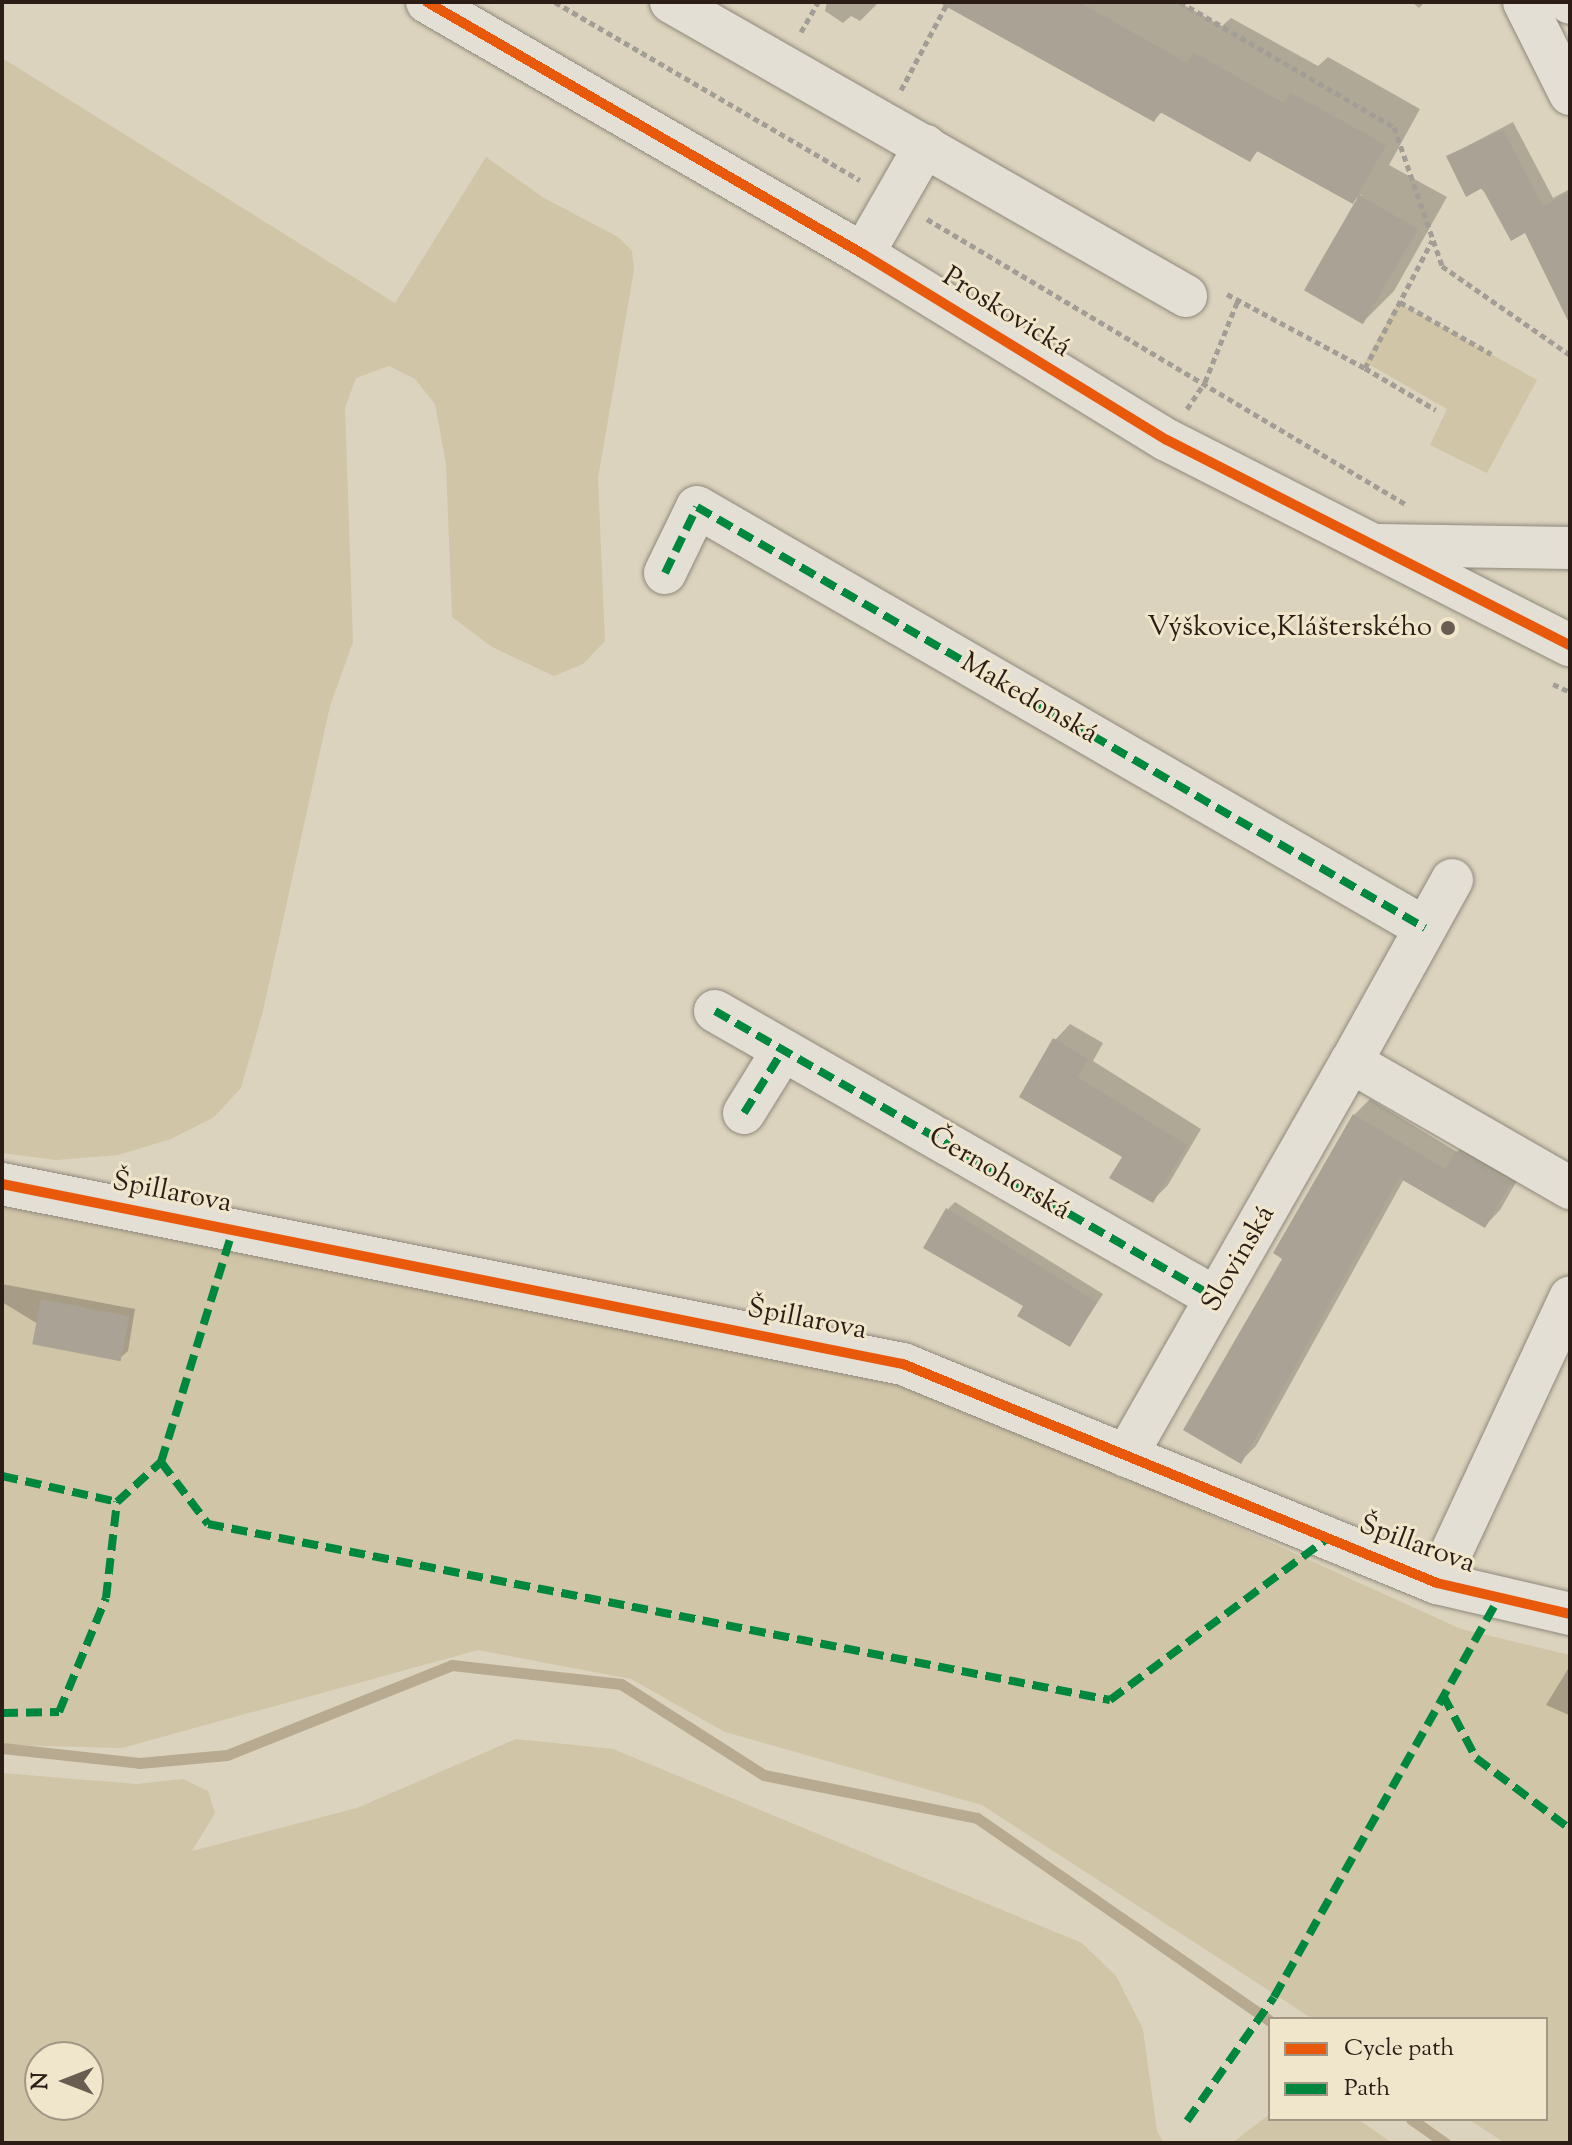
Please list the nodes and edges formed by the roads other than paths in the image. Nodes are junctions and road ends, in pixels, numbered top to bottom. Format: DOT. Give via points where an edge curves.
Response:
graph roads {
  1 [pos="427,2"];
  2 [pos="671,2"];
  3 [pos="1524,2"];
  4 [pos="1570,94"];
  5 [pos="925,146"];
  6 [pos="863,254"];
  7 [pos="1186,296"];
  8 [pos="1373,545"];
  9 [pos="1570,548"];
  10 [pos="665,573"];
  11 [pos="1570,645"];
  12 [pos="1452,880"];
  13 [pos="1425,928"];
  14 [pos="715,1011"];
  15 [pos="783,1050"];
  16 [pos="1351,1062"];
  17 [pos="744,1113"];
  18 [pos="2,1184"];
  19 [pos="1570,1188"];
  20 [pos="1216,1298"];
  21 [pos="1570,1298"];
  22 [pos="1126,1456"];
  23 [pos="1437,1583"];
  24 [pos="1570,1614"];
  1 -- 6 [label="street, Proskovická"];
  2 -- 5 [label="street"];
  3 -- 4 [label="street"];
  5 -- 6 [label="street"];
  5 -- 7 [label="street"];
  6 -- 8 [label="street, Proskovická" via="1167,440"];
  8 -- 9 [label="street"];
  8 -- 11 [label="street, Proskovická"];
  10 -- 13 [label="street, Makedonská" via="697,507"];
  12 -- 13 [label="street, Slovinská"];
  13 -- 16 [label="street, Slovinská"];
  14 -- 15 [label="street, Černohorská"];
  15 -- 17 [label="street"];
  15 -- 20 [label="street, Černohorská"];
  16 -- 19 [label="street"];
  16 -- 20 [label="street, Slovinská"];
  18 -- 22 [label="street, Špillarova" via="903,1364"];
  20 -- 22 [label="street, Slovinská"];
  21 -- 23 [label="street, Špillarova"];
  22 -- 23 [label="street, Špillarova"];
  23 -- 24 [label="street, Špillarova"];
}
